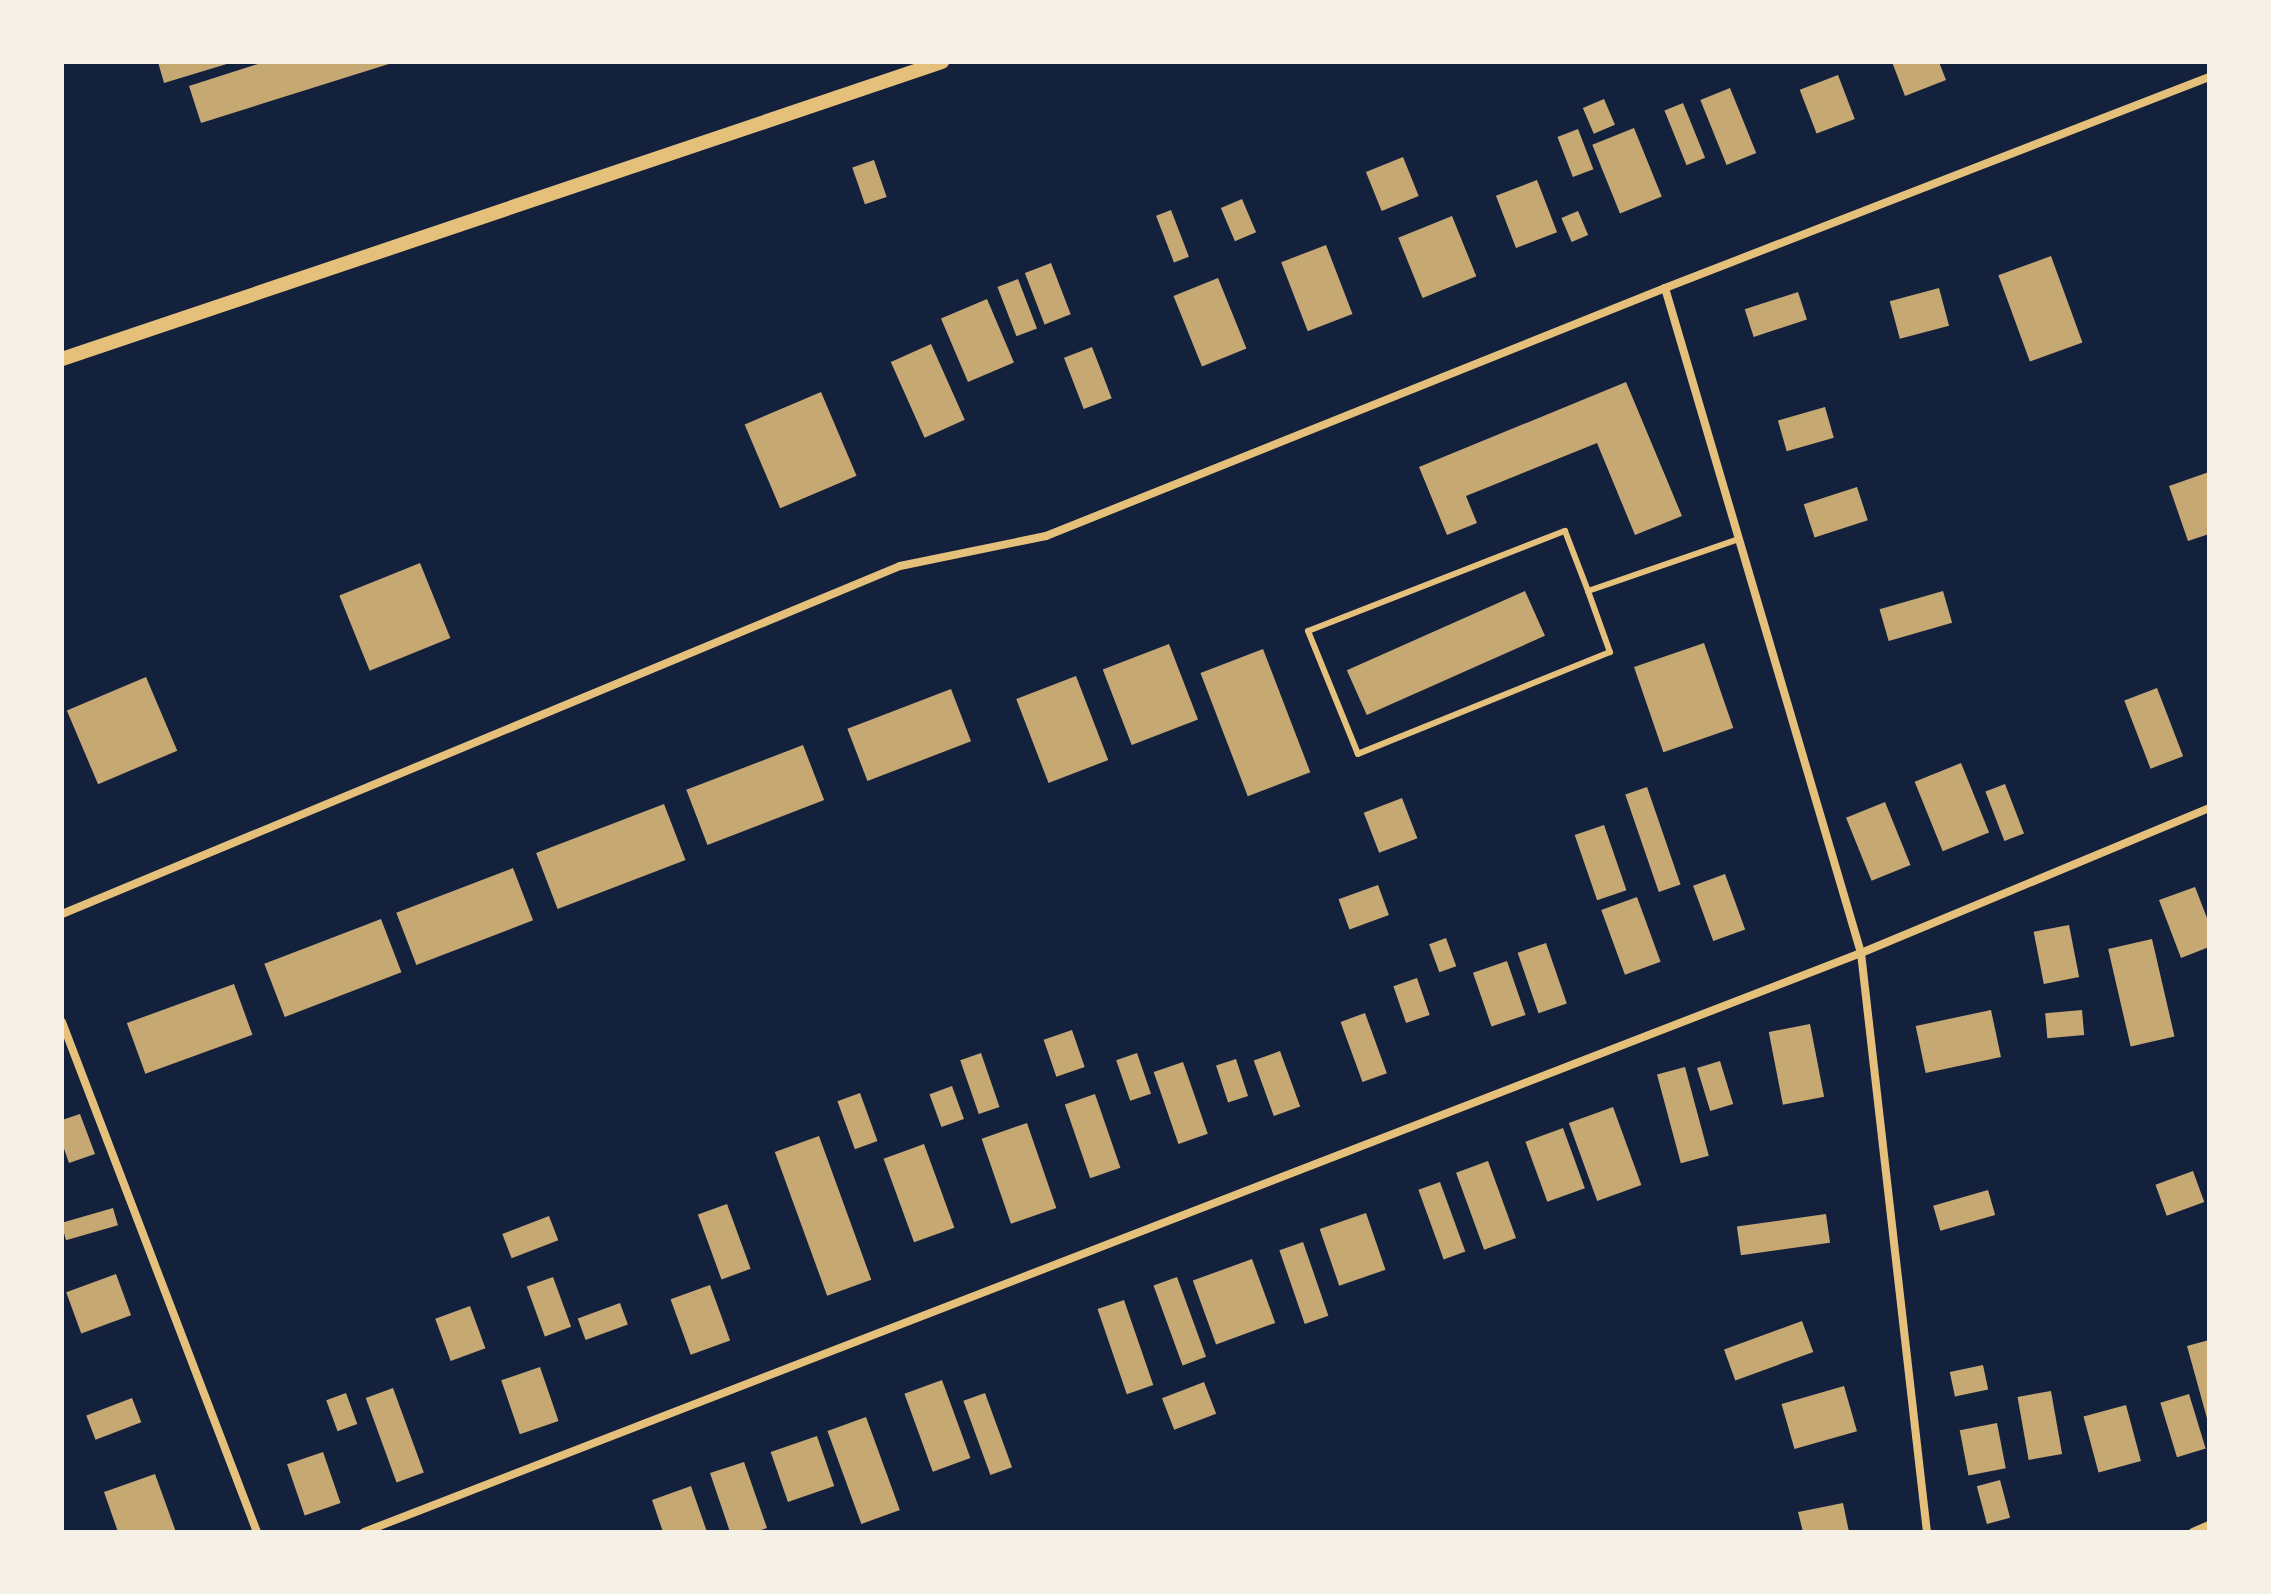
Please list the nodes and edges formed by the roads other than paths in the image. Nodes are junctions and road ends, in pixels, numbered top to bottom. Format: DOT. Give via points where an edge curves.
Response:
graph roads {
  1 [pos="942,62"];
  2 [pos="2209,77"];
  3 [pos="1665,288"];
  4 [pos="62,359"];
  5 [pos="1739,539"];
  6 [pos="1588,591"];
  7 [pos="2209,808"];
  8 [pos="62,914"];
  9 [pos="1861,953"];
  10 [pos="62,1022"];
  11 [pos="2209,1525"];
  12 [pos="257,1532"];
  13 [pos="364,1532"];
  14 [pos="1927,1532"];
  15 [pos="2193,1532"];
  1 -- 4 [label="street"];
  2 -- 3 [label="street"];
  3 -- 5 [label="street"];
  3 -- 8 [label="street" via="1046,536 900,566"];
  5 -- 6 [label="lane"];
  5 -- 9 [label="street"];
  6 -- 6 [label="lane" via="1565,531 1308,631 1358,754 1610,652"];
  7 -- 9 [label="street"];
  9 -- 13 [label="street"];
  9 -- 14 [label="street"];
  10 -- 12 [label="street"];
  11 -- 15 [label="street"];
}
